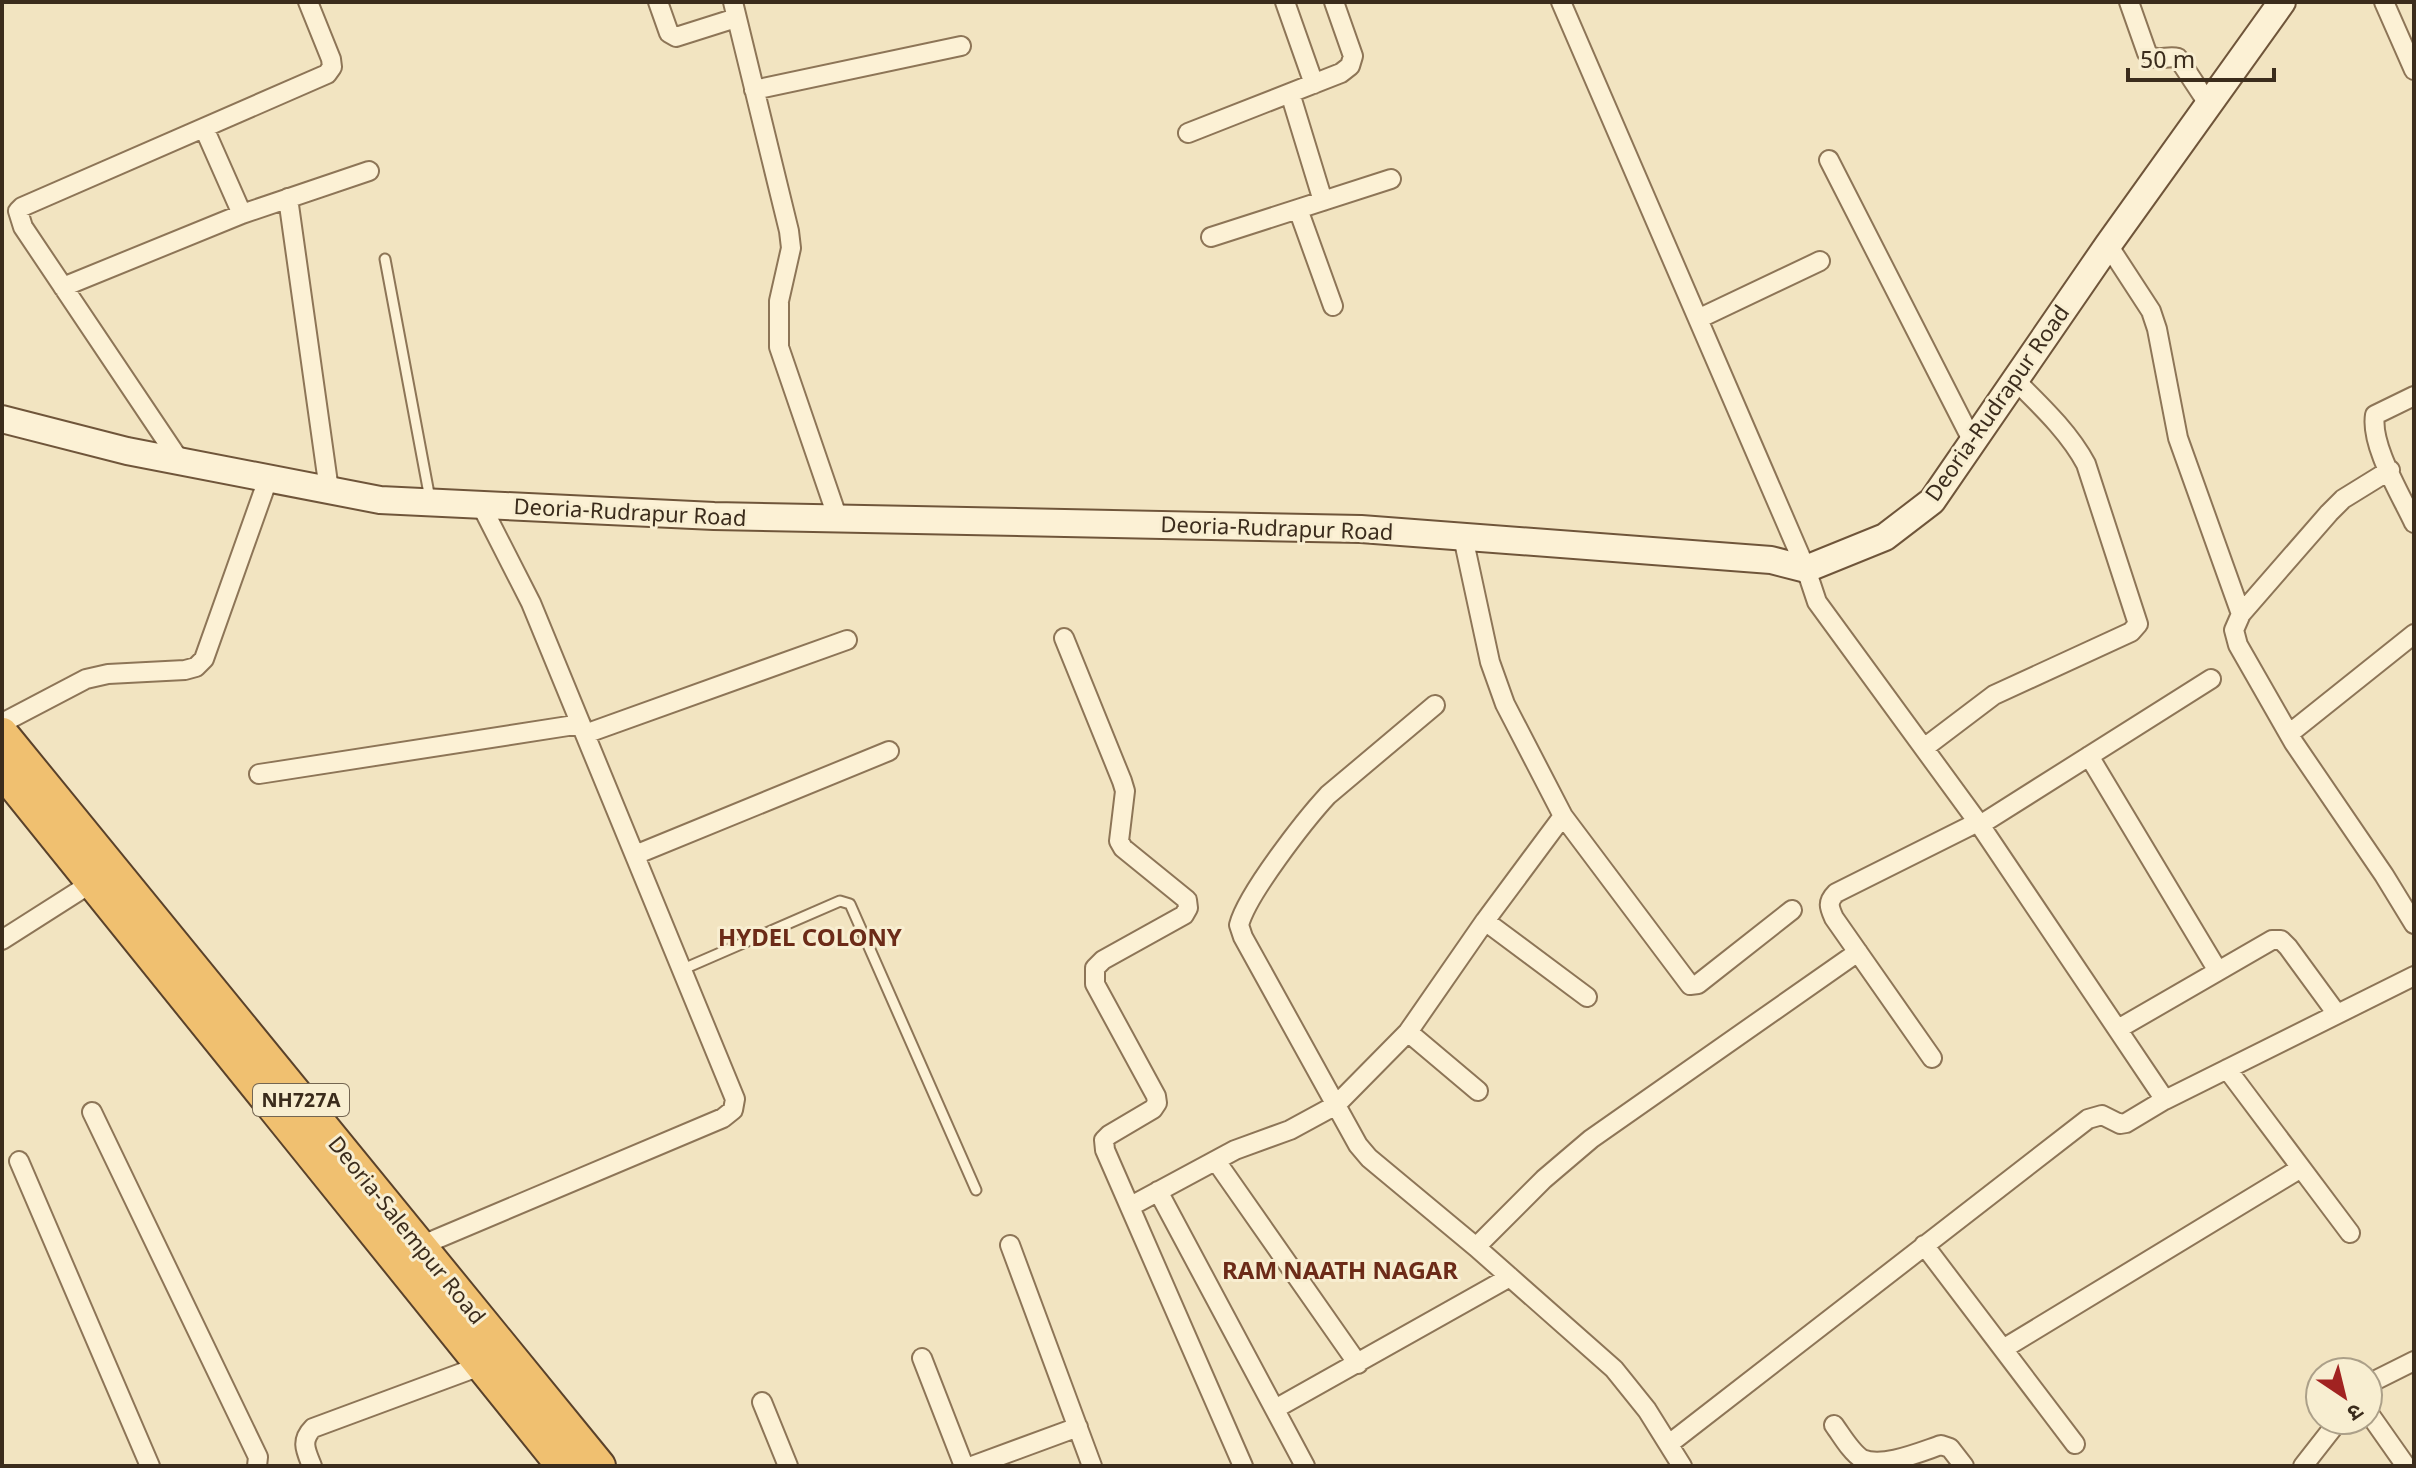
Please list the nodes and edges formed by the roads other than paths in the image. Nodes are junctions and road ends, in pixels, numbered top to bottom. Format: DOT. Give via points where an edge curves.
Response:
graph roads {
  1 [pos="308,2"];
  2 [pos="658,2"];
  3 [pos="1285,2"];
  4 [pos="1334,2"];
  5 [pos="1561,2"];
  6 [pos="2129,2"];
  7 [pos="2282,2"];
  8 [pos="2384,2"];
  9 [pos="734,10"];
  10 [pos="2406,29"];
  11 [pos="961,46"];
  12 [pos="2414,70"];
  13 [pos="1314,84"];
  14 [pos="754,90"];
  15 [pos="1290,93"];
  16 [pos="2209,105"];
  17 [pos="204,128"];
  18 [pos="1188,133"];
  19 [pos="1829,160"];
  20 [pos="369,171"];
  21 [pos="1391,179"];
  22 [pos="288,198"];
  23 [pos="1323,201"];
  24 [pos="1298,209"];
  25 [pos="242,214"];
  26 [pos="1211,237"];
  27 [pos="2108,245"];
  28 [pos="385,259"];
  29 [pos="1820,261"];
  30 [pos="63,287"];
  31 [pos="1333,306"];
  32 [pos="1698,319"];
  33 [pos="2015,380"];
  34 [pos="2414,396"];
  35 [pos="2,419"];
  36 [pos="1973,442"];
  37 [pos="180,461"];
  38 [pos="2390,470"];
  39 [pos="268,479"];
  40 [pos="329,490"];
  41 [pos="431,502"];
  42 [pos="481,505"];
  43 [pos="838,519"];
  44 [pos="2414,523"];
  45 [pos="1463,537"];
  46 [pos="1806,569"];
  47 [pos="2241,614"];
  48 [pos="2414,634"];
  49 [pos="1064,638"];
  50 [pos="847,640"];
  51 [pos="2211,679"];
  52 [pos="1435,705"];
  53 [pos="2,723"];
  54 [pos="583,729"];
  55 [pos="2,734"];
  56 [pos="2289,734"];
  57 [pos="1924,748"];
  58 [pos="889,751"];
  59 [pos="2089,756"];
  60 [pos="2,770"];
  61 [pos="259,774"];
  62 [pos="1563,816"];
  63 [pos="1979,823"];
  64 [pos="635,855"];
  65 [pos="93,882"];
  66 [pos="1792,910"];
  67 [pos="1485,921"];
  68 [pos="2414,924"];
  69 [pos="2,940"];
  70 [pos="1858,952"];
  71 [pos="681,970"];
  72 [pos="2218,971"];
  73 [pos="2414,976"];
  74 [pos="1587,997"];
  75 [pos="2337,1014"];
  76 [pos="2118,1029"];
  77 [pos="1408,1032"];
  78 [pos="1932,1058"];
  79 [pos="2227,1069"];
  80 [pos="1478,1091"];
  81 [pos="2166,1099"];
  82 [pos="1336,1105"];
  83 [pos="92,1112"];
  84 [pos="19,1161"];
  85 [pos="1216,1161"];
  86 [pos="2301,1168"];
  87 [pos="976,1190"];
  88 [pos="1158,1191"];
  89 [pos="1131,1206"];
  90 [pos="2350,1233"];
  91 [pos="1010,1245"];
  92 [pos="1924,1245"];
  93 [pos="420,1246"];
  94 [pos="1476,1247"];
  95 [pos="1510,1277"];
  96 [pos="2003,1349"];
  97 [pos="922,1358"];
  98 [pos="2414,1361"];
  99 [pos="1358,1364"];
  100 [pos="483,1365"];
  101 [pos="2384,1376"];
  102 [pos="762,1402"];
  103 [pos="1275,1409"];
  104 [pos="1834,1425"];
  105 [pos="1078,1427"];
  106 [pos="2384,1435"];
  107 [pos="2326,1436"];
  108 [pos="1669,1444"];
  109 [pos="2075,1444"];
  110 [pos="150,1466"];
  111 [pos="257,1466"];
  112 [pos="312,1466"];
  113 [pos="563,1466"];
  114 [pos="599,1466"];
  115 [pos="788,1466"];
  116 [pos="964,1466"];
  117 [pos="972,1466"];
  118 [pos="1092,1466"];
  119 [pos="1243,1466"];
  120 [pos="1305,1466"];
  121 [pos="1682,1466"];
  122 [pos="1964,1466"];
  123 [pos="2303,1466"];
  124 [pos="2406,1466"];
  1 -- 17 [label="street" via="331,59 327,74"];
  2 -- 9 [label="street" via="669,33 676,37"];
  3 -- 13 [label="street"];
  4 -- 13 [label="street" via="1353,56 1341,73"];
  5 -- 32 [label="street"];
  6 -- 16 [label="street" via="2147,53 2152,58 2178,58"];
  7 -- 16 [label="main road, Deoria-Rudrapur Road"];
  8 -- 10 [label="street"];
  9 -- 14 [label="street"];
  10 -- 12 [label="street"];
  11 -- 14 [label="street"];
  13 -- 15 [label="street"];
  14 -- 43 [label="street" via="791,248 779,301 779,347"];
  15 -- 18 [label="street"];
  15 -- 23 [label="street"];
  16 -- 27 [label="main road, Deoria-Rudrapur Road"];
  17 -- 25 [label="street"];
  17 -- 30 [label="street" via="18,211"];
  19 -- 36 [label="street"];
  20 -- 22 [label="street"];
  21 -- 23 [label="street"];
  22 -- 25 [label="street"];
  22 -- 40 [label="street"];
  23 -- 24 [label="street"];
  24 -- 26 [label="street"];
  24 -- 31 [label="street"];
  25 -- 30 [label="street"];
  27 -- 33 [label="main road, Deoria-Rudrapur Road"];
  27 -- 47 [label="street" via="2143,296 2157,329 2178,438"];
  28 -- 41 [label="lane"];
  29 -- 32 [label="street"];
  30 -- 37 [label="street"];
  32 -- 46 [label="street"];
  33 -- 36 [label="main road, Deoria-Rudrapur Road"];
  33 -- 57 [label="street" via="2086,464 2138,624 2131,632 1994,695"];
  34 -- 38 [label="street" via="2375,415 2377,442"];
  35 -- 37 [label="main road, Deoria-Rudrapur Road"];
  36 -- 46 [label="main road, Deoria-Rudrapur Road" via="1932,501 1885,537"];
  37 -- 39 [label="main road, Deoria-Rudrapur Road"];
  38 -- 44 [label="street"];
  38 -- 47 [label="street" via="2343,499"];
  39 -- 40 [label="main road, Deoria-Rudrapur Road"];
  39 -- 53 [label="street" via="204,659 196,667 86,679"];
  40 -- 41 [label="main road, Deoria-Rudrapur Road"];
  41 -- 42 [label="main road, Deoria-Rudrapur Road"];
  42 -- 43 [label="main road, Deoria-Rudrapur Road"];
  42 -- 54 [label="street" via="531,603"];
  43 -- 45 [label="main road, Deoria-Rudrapur Road" via="1361,529"];
  45 -- 46 [label="main road, Deoria-Rudrapur Road" via="1771,560"];
  45 -- 62 [label="street" via="1490,662 1505,704"];
  46 -- 57 [label="street" via="1817,602"];
  47 -- 56 [label="street" via="2234,630 2238,645"];
  48 -- 56 [label="street"];
  49 -- 89 [label="street" via="1125,791 1119,841 1187,900 1188,908 1095,968 1095,984 1156,1096 1153,1109 1104,1140"];
  50 -- 54 [label="street"];
  51 -- 59 [label="street"];
  52 -- 82 [label="street" via="1313,811 1248,903 1239,925"];
  54 -- 61 [label="street"];
  54 -- 64 [label="street"];
  55 -- 93 [label="highway, Deoria-Salempur Road / NH727A"];
  56 -- 68 [label="street"];
  57 -- 63 [label="street"];
  58 -- 64 [label="street"];
  59 -- 63 [label="street"];
  59 -- 72 [label="street"];
  60 -- 65 [label="highway, Deoria-Salempur Road / NH727A"];
  62 -- 66 [label="street" via="1690,985 1695,987"];
  62 -- 67 [label="street"];
  63 -- 70 [label="street" via="1836,893 1828,906"];
  63 -- 76 [label="street"];
  64 -- 71 [label="street"];
  65 -- 69 [label="street"];
  65 -- 100 [label="highway, Deoria-Salempur Road / NH727A"];
  67 -- 74 [label="street"];
  67 -- 77 [label="street"];
  70 -- 78 [label="street"];
  70 -- 94 [label="street" via="1591,1139"];
  71 -- 87 [label="lane" via="840,901 850,904"];
  71 -- 93 [label="street" via="735,1099 733,1110"];
  72 -- 75 [label="street" via="2281,940"];
  72 -- 76 [label="street"];
  73 -- 75 [label="street"];
  75 -- 79 [label="street"];
  76 -- 81 [label="street"];
  77 -- 80 [label="street"];
  77 -- 82 [label="street"];
  79 -- 81 [label="street"];
  79 -- 86 [label="street"];
  81 -- 92 [label="street" via="2126,1123 2102,1115 2088,1119"];
  82 -- 85 [label="street"];
  82 -- 94 [label="street" via="1369,1158"];
  83 -- 111 [label="street" via="258,1457"];
  84 -- 110 [label="street"];
  85 -- 88 [label="street"];
  85 -- 99 [label="street"];
  86 -- 90 [label="street"];
  86 -- 96 [label="street"];
  88 -- 89 [label="street"];
  88 -- 103 [label="street"];
  89 -- 119 [label="street"];
  91 -- 105 [label="street"];
  92 -- 96 [label="street"];
  92 -- 108 [label="street"];
  93 -- 114 [label="highway, Deoria-Salempur Road / NH727A"];
  94 -- 95 [label="street"];
  95 -- 99 [label="street"];
  95 -- 108 [label="street" via="1630,1386"];
  96 -- 109 [label="street"];
  97 -- 116 [label="street"];
  98 -- 101 [label="street"];
  99 -- 103 [label="street"];
  100 -- 112 [label="street" via="313,1428 304,1446"];
  100 -- 113 [label="highway, Deoria-Salempur Road / NH727A"];
  102 -- 115 [label="street"];
  103 -- 120 [label="street"];
  104 -- 122 [label="street" via="1859,1458 1870,1463 1884,1464 1941,1445"];
  105 -- 117 [label="street"];
  105 -- 118 [label="street"];
  106 -- 124 [label="street"];
  107 -- 123 [label="street"];
  108 -- 121 [label="street"];
}
